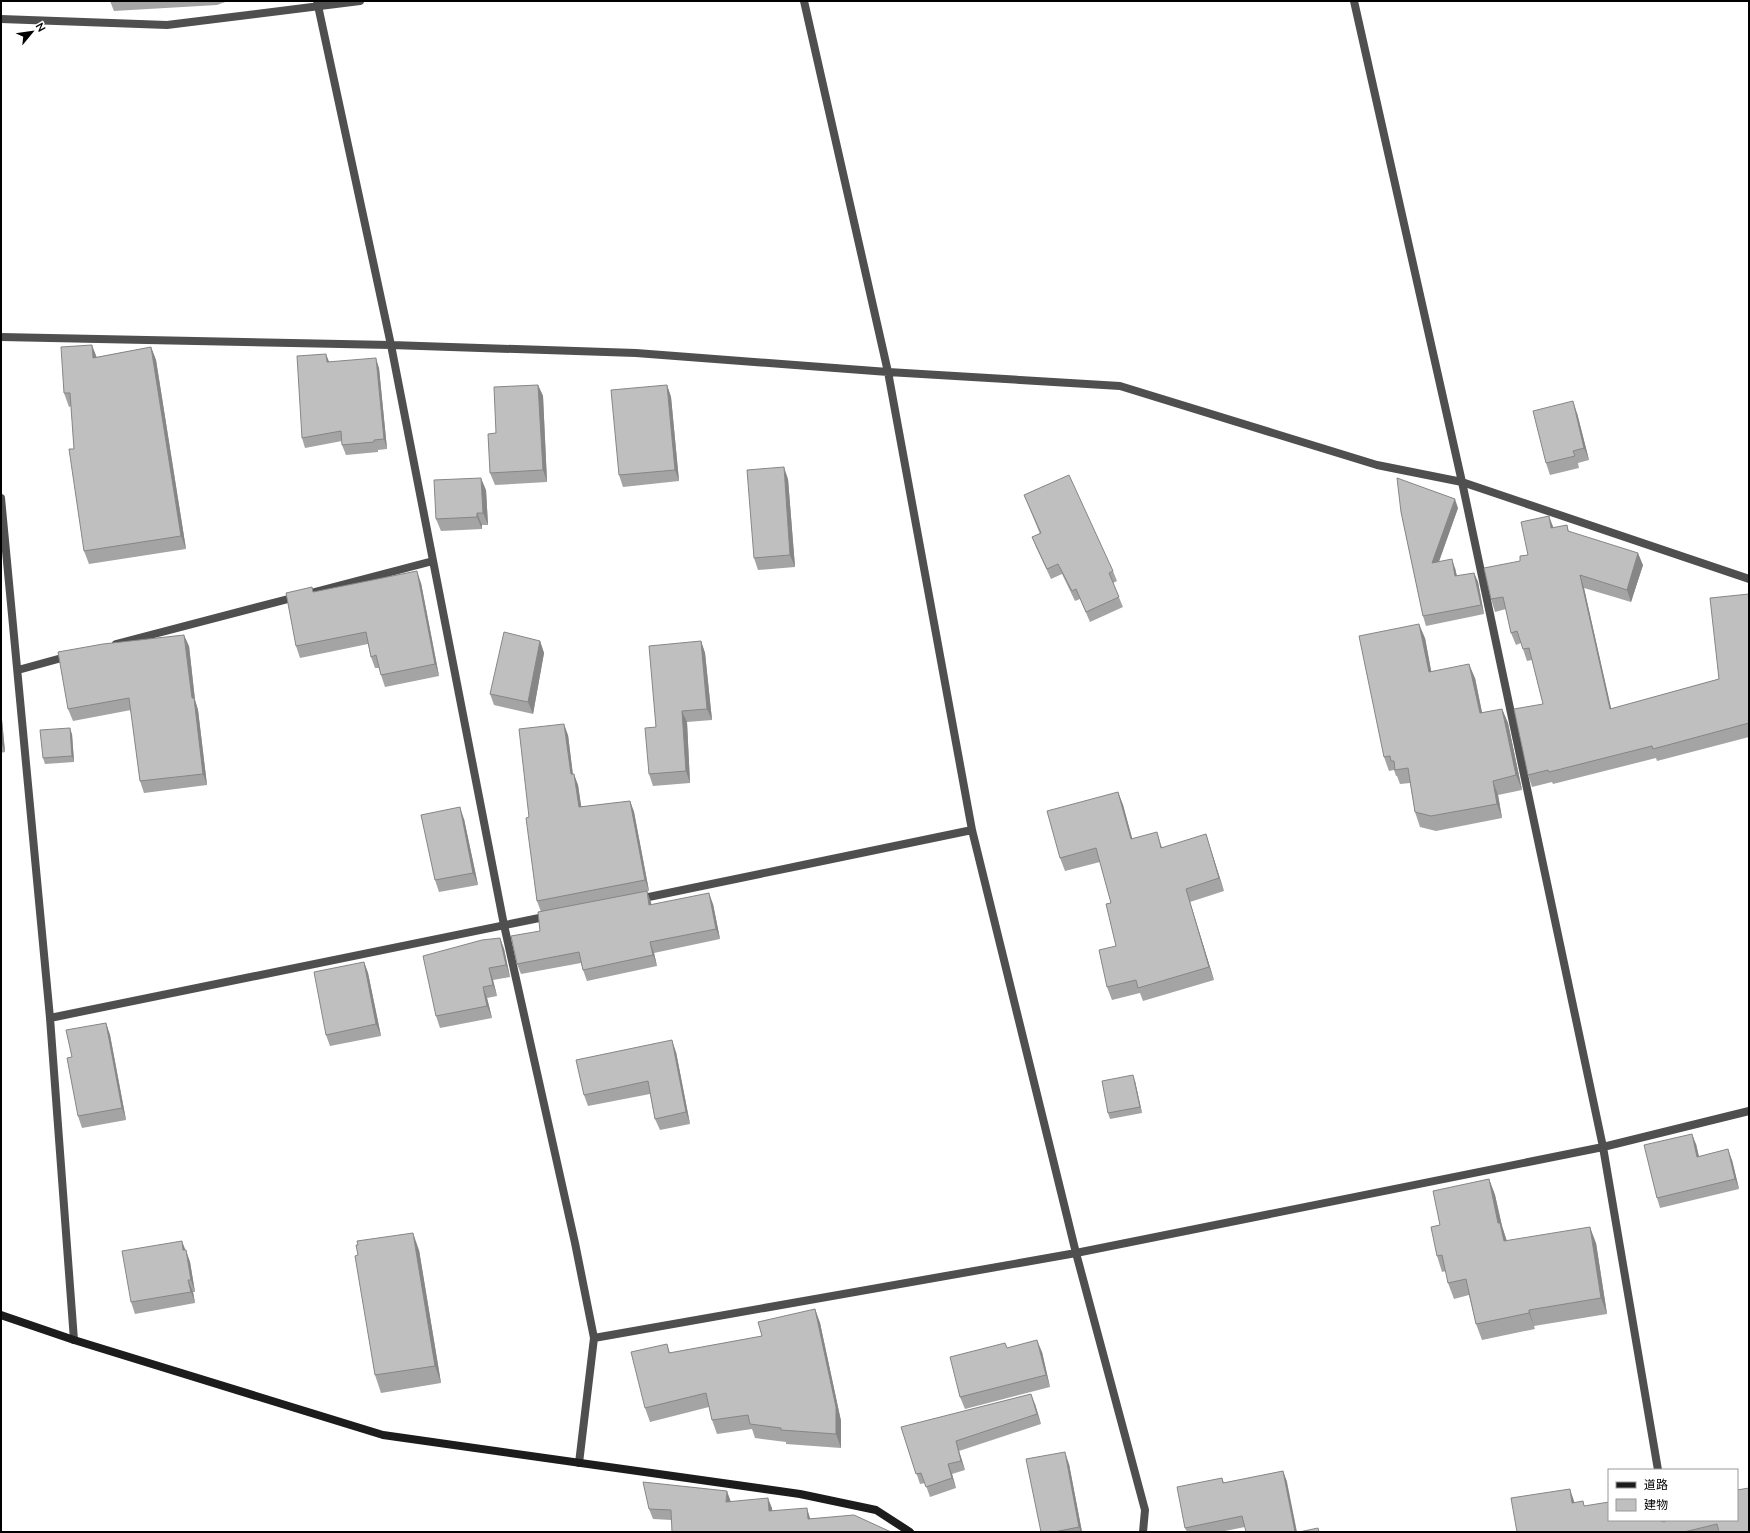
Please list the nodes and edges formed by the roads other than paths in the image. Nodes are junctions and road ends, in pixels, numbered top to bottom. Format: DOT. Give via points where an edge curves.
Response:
graph roads {
  1 [pos="360,1"];
  2 [pos="804,1"];
  3 [pos="1354,1"];
  4 [pos="318,4"];
  5 [pos="1,19"];
  6 [pos="1,337"];
  7 [pos="391,345"];
  8 [pos="888,372"];
  9 [pos="1462,482"];
  10 [pos="1,498"];
  11 [pos="433,561"];
  12 [pos="1749,579"];
  13 [pos="110,646"];
  14 [pos="80,654"];
  15 [pos="18,670"];
  16 [pos="972,830"];
  17 [pos="629,901"];
  18 [pos="559,914"];
  19 [pos="504,925"];
  20 [pos="50,1018"];
  21 [pos="1749,1111"];
  22 [pos="1602,1147"];
  23 [pos="1076,1253"];
  24 [pos="1,1315"];
  25 [pos="594,1338"];
  26 [pos="74,1340"];
  27 [pos="579,1463"];
  28 [pos="1658,1469"];
  29 [pos="910,1532"];
  30 [pos="1144,1532"];
  1 -- 4 [label="street"];
  2 -- 8 [label="street"];
  3 -- 9 [label="street"];
  4 -- 5 [label="street" via="167,25"];
  4 -- 7 [label="street"];
  6 -- 7 [label="street"];
  7 -- 8 [label="street" via="636,353"];
  7 -- 11 [label="street"];
  8 -- 9 [label="street" via="1120,386 1377,465"];
  8 -- 16 [label="street"];
  9 -- 12 [label="street"];
  9 -- 22 [label="street"];
  10 -- 15 [label="street"];
  11 -- 13 [label="street"];
  11 -- 19 [label="street"];
  14 -- 15 [label="street"];
  15 -- 20 [label="street"];
  16 -- 17 [label="street"];
  16 -- 23 [label="street"];
  18 -- 19 [label="street"];
  19 -- 20 [label="street"];
  19 -- 25 [label="street"];
  20 -- 26 [label="street"];
  21 -- 22 [label="street"];
  22 -- 23 [label="street"];
  22 -- 28 [label="street"];
  23 -- 25 [label="street"];
  23 -- 30 [label="street" via="1145,1510"];
  24 -- 26 [label="street"];
  25 -- 27 [label="street"];
  26 -- 27 [label="street" via="383,1435"];
  27 -- 29 [label="street" via="808,1496 876,1510"];
}
